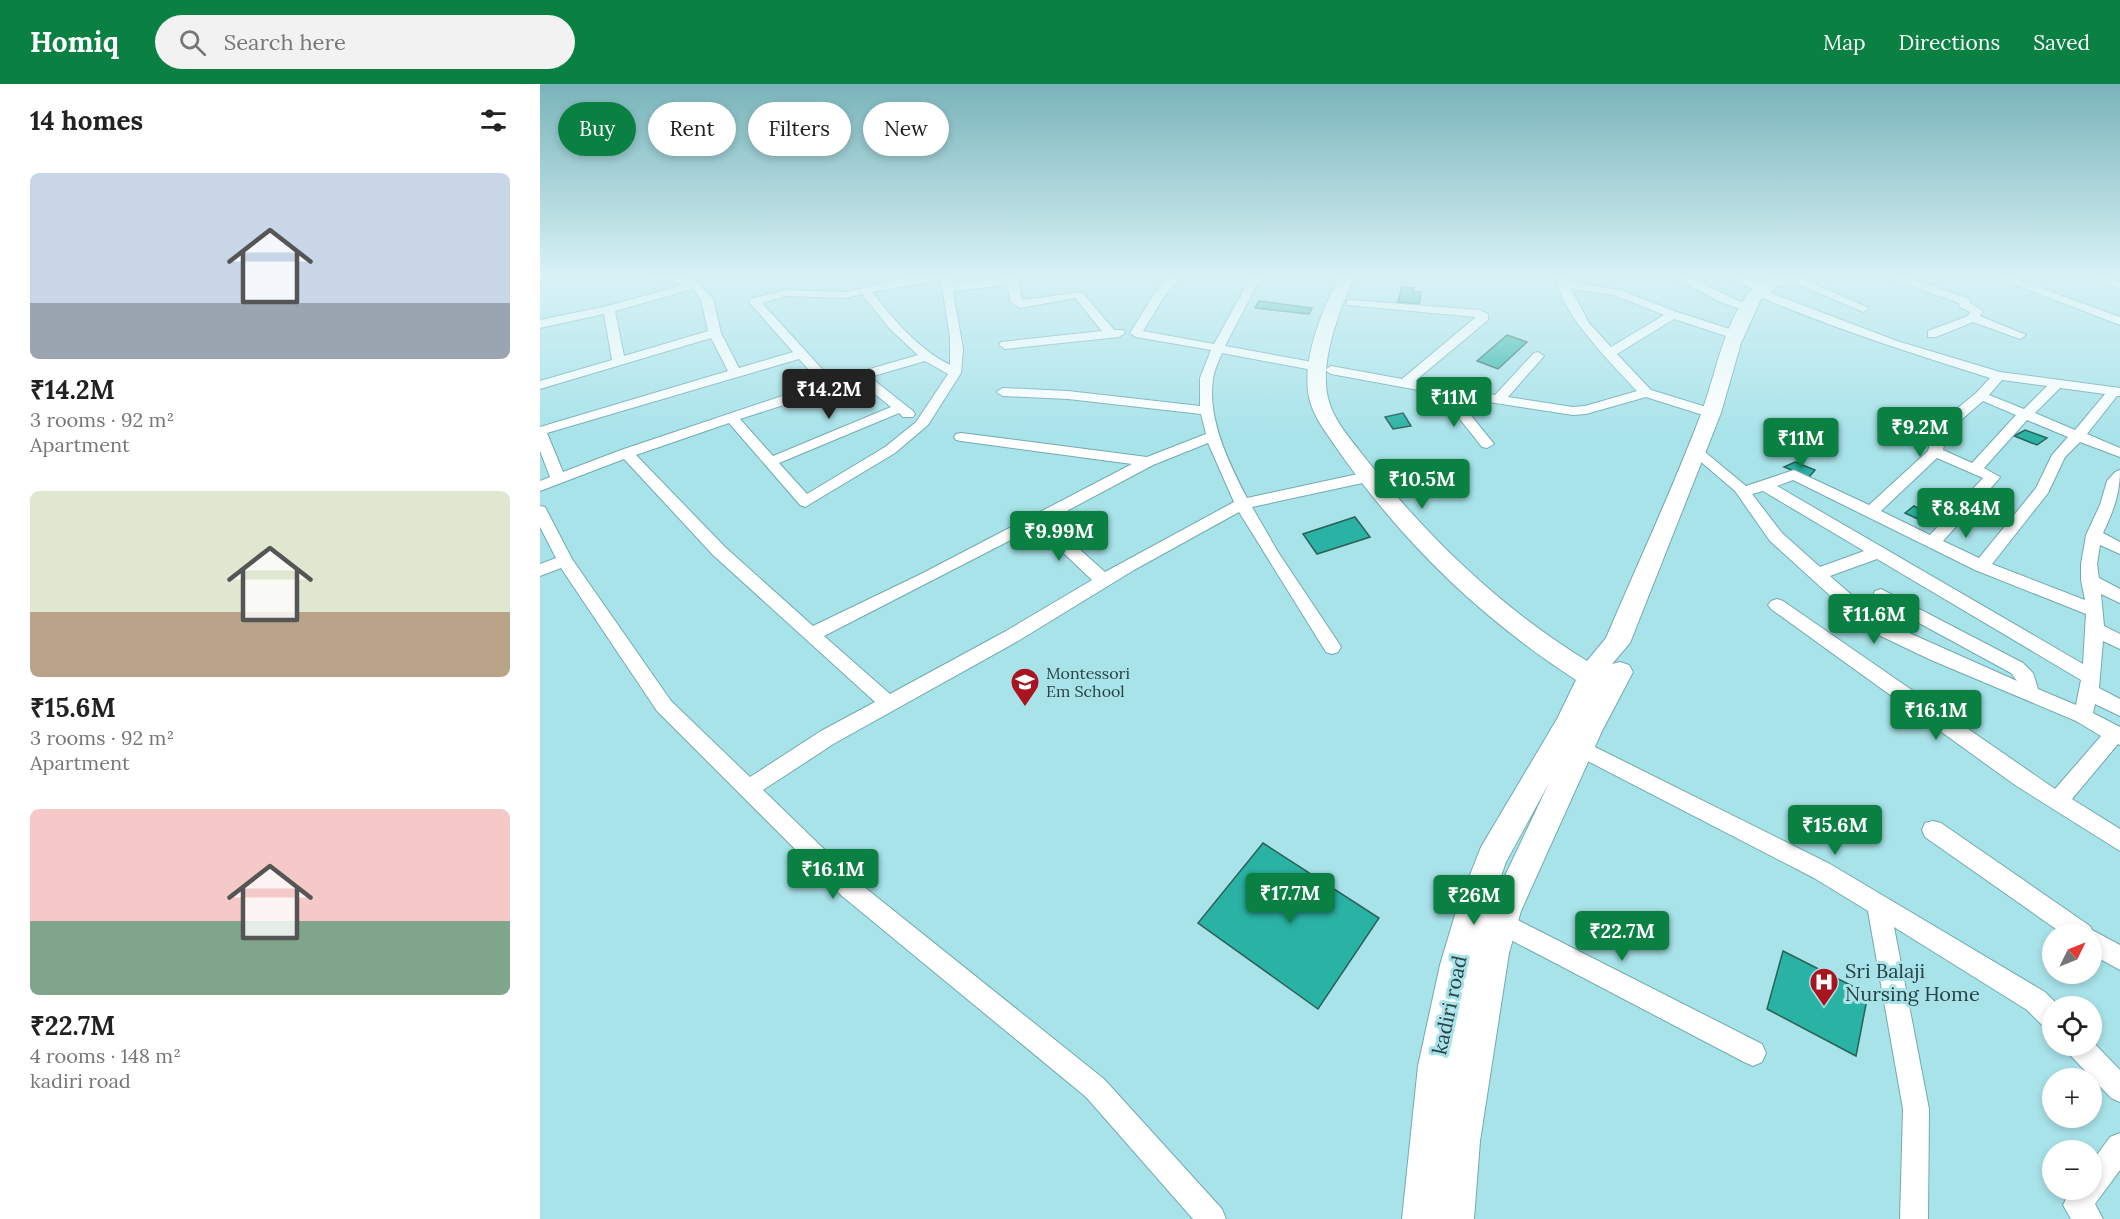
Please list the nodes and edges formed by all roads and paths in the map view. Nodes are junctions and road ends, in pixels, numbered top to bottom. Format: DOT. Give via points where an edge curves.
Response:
graph roads {
  1 [pos="613,328"];
  2 [pos="714,328"];
  3 [pos="778,328"];
  4 [pos="894,328"];
  5 [pos="955,328"];
  6 [pos="1106,328"];
  7 [pos="1139,328"];
  8 [pos="1229,328"];
  9 [pos="1330,328"];
  10 [pos="1341,328"];
  11 [pos="1471,328"];
  12 [pos="1587,328"];
  13 [pos="1651,328"];
  14 [pos="1713,328"];
  15 [pos="1739,328"];
  16 [pos="1848,328"];
  17 [pos="1947,328"];
  18 [pos="2001,328"];
  19 [pos="715,333"];
  20 [pos="1110,333"];
  21 [pos="1136,333"];
  22 [pos="1932,334"];
  23 [pos="1735,335"];
  24 [pos="2020,335"];
  25 [pos="1005,345"];
  26 [pos="1218,348"];
  27 [pos="1609,353"];
  28 [pos="801,354"];
  29 [pos="1538,356"];
  30 [pos="926,357"];
  31 [pos="619,362"];
  32 [pos="1324,369"];
  33 [pos="955,373"];
  34 [pos="736,374"];
  35 [pos="861,376"];
  36 [pos="1999,376"];
  37 [pos="2058,382"];
  38 [pos="540,384"];
  39 [pos="1404,384"];
  40 [pos="829,385"];
  41 [pos="1445,391"];
  42 [pos="1003,392"];
  43 [pos="2117,392"];
  44 [pos="1646,393"];
  45 [pos="1981,396"];
  46 [pos="1498,400"];
  47 [pos="900,408"];
  48 [pos="1206,411"];
  49 [pos="1711,413"];
  50 [pos="2025,414"];
  51 [pos="730,417"];
  52 [pos="921,425"];
  53 [pos="540,432"];
  54 [pos="2078,435"];
  55 [pos="961,437"];
  56 [pos="1211,437"];
  57 [pos="1487,444"];
  58 [pos="1694,450"];
  59 [pos="626,453"];
  60 [pos="1935,453"];
  61 [pos="2120,453"];
  62 [pos="770,462"];
  63 [pos="1148,462"];
  64 [pos="1976,469"];
  65 [pos="2120,475"];
  66 [pos="1375,476"];
  67 [pos="558,479"];
  68 [pos="1764,485"];
  69 [pos="540,486"];
  70 [pos="1743,492"];
  71 [pos="2115,500"];
  72 [pos="1241,504"];
  73 [pos="540,511"];
  74 [pos="1872,511"];
  75 [pos="1038,520"];
  76 [pos="2094,535"];
  77 [pos="1932,543"];
  78 [pos="2120,549"];
  79 [pos="1878,552"];
  80 [pos="565,561"];
  81 [pos="1981,566"];
  82 [pos="540,570"];
  83 [pos="1816,574"];
  84 [pos="2089,579"];
  85 [pos="1103,580"];
  86 [pos="1881,595"];
  87 [pos="2120,597"];
  88 [pos="1777,605"];
  89 [pos="2095,620"];
  90 [pos="812,634"];
  91 [pos="2120,642"];
  92 [pos="1332,647"];
  93 [pos="1608,668"];
  94 [pos="2089,684"];
  95 [pos="2029,692"];
  96 [pos="889,704"];
  97 [pos="2120,708"];
  98 [pos="2083,716"];
  99 [pos="2117,736"];
  100 [pos="1581,748"];
  101 [pos="748,789"];
  102 [pos="2057,802"];
  103 [pos="1934,830"];
  104 [pos="2120,841"];
  105 [pos="1878,905"];
  106 [pos="1473,908"];
  107 [pos="1502,923"];
  108 [pos="2068,924"];
  109 [pos="2102,947"];
  110 [pos="2120,958"];
  111 [pos="2042,1006"];
  112 [pos="1753,1053"];
  113 [pos="2089,1056"];
  114 [pos="2120,1089"];
  115 [pos="2120,1147"];
  116 [pos="2102,1172"];
  117 [pos="2081,1200"];
  118 [pos="1212,1219"];
  119 [pos="1422,1219"];
  120 [pos="1454,1219"];
  121 [pos="1914,1219"];
  122 [pos="2089,1219"];
  1 -- 31 [label="street"];
  2 -- 19 [label="street"];
  3 -- 28 [label="street"];
  4 -- 30 [label="street"];
  5 -- 33 [label="street" via="958,351"];
  6 -- 20 [label="street"];
  7 -- 21 [label="street"];
  8 -- 26 [label="street"];
  9 -- 32 [label="main road" via="1320,347"];
  10 -- 32 [label="main road"];
  11 -- 39 [label="street"];
  12 -- 27 [label="street"];
  13 -- 27 [label="street"];
  14 -- 23 [label="street"];
  15 -- 23 [label="main road"];
  16 -- 36 [label="street"];
  17 -- 22 [label="street"];
  18 -- 24 [label="street"];
  19 -- 31 [label="street"];
  19 -- 34 [label="street"];
  20 -- 21 [label="street"];
  20 -- 25 [label="street"];
  21 -- 26 [label="street"];
  23 -- 49 [label="main road"];
  26 -- 32 [label="street"];
  26 -- 48 [label="street" via="1206,382"];
  27 -- 44 [label="street"];
  28 -- 34 [label="street"];
  28 -- 40 [label="street"];
  29 -- 46 [label="street"];
  30 -- 33 [label="street"];
  30 -- 35 [label="street"];
  31 -- 38 [label="street"];
  32 -- 39 [label="street"];
  32 -- 66 [label="main road" via="1317,390 1320,405 1334,429"];
  33 -- 52 [label="street"];
  34 -- 53 [label="street"];
  35 -- 40 [label="street"];
  35 -- 47 [label="street"];
  36 -- 37 [label="street"];
  36 -- 45 [label="street"];
  37 -- 43 [label="street"];
  37 -- 50 [label="street"];
  39 -- 41 [label="street"];
  40 -- 51 [label="street"];
  41 -- 46 [label="street"];
  41 -- 57 [label="street"];
  42 -- 48 [label="street" via="1068,395"];
  43 -- 54 [label="street"];
  44 -- 46 [label="street" via="1586,410"];
  44 -- 49 [label="street"];
  45 -- 50 [label="street"];
  45 -- 60 [label="street" via="1940,430"];
  47 -- 52 [label="street"];
  47 -- 62 [label="street"];
  48 -- 56 [label="street"];
  49 -- 58 [label="main road"];
  50 -- 54 [label="street"];
  50 -- 64 [label="street"];
  51 -- 59 [label="street"];
  51 -- 62 [label="street"];
  52 -- 62 [label="street" via="890,450 805,502"];
  53 -- 67 [label="street"];
  54 -- 61 [label="street"];
  54 -- 81 [label="street" via="2059,455 2043,490"];
  55 -- 63 [label="street"];
  56 -- 63 [label="street"];
  56 -- 72 [label="street"];
  58 -- 70 [label="street"];
  58 -- 93 [label="main road"];
  59 -- 67 [label="street"];
  59 -- 90 [label="street" via="719,551"];
  60 -- 64 [label="street"];
  60 -- 74 [label="street"];
  63 -- 75 [label="street"];
  64 -- 77 [label="street" via="1993,477"];
  65 -- 71 [label="street" via="2114,481"];
  66 -- 72 [label="street"];
  66 -- 93 [label="main road" via="1417,536 1466,584 1500,612"];
  67 -- 69 [label="street"];
  68 -- 70 [label="street"];
  68 -- 74 [label="street" via="1794,475"];
  68 -- 79 [label="street"];
  70 -- 83 [label="street" via="1776,537"];
  71 -- 76 [label="street"];
  72 -- 85 [label="street"];
  72 -- 92 [label="street"];
  73 -- 80 [label="street"];
  74 -- 77 [label="street"];
  75 -- 85 [label="street"];
  75 -- 90 [label="street"];
  76 -- 78 [label="street"];
  76 -- 84 [label="street"];
  77 -- 81 [label="street"];
  79 -- 83 [label="street"];
  79 -- 94 [label="street"];
  80 -- 82 [label="street"];
  80 -- 101 [label="street" via="664,706"];
  81 -- 89 [label="street"];
  83 -- 95 [label="street" via="1874,625"];
  84 -- 87 [label="street"];
  84 -- 89 [label="street"];
  85 -- 96 [label="street"];
  86 -- 95 [label="street" via="2017,668 2026,678"];
  88 -- 102 [label="street"];
  89 -- 91 [label="street"];
  89 -- 94 [label="street"];
  90 -- 96 [label="street"];
  93 -- 100 [label="main road, kadiri road"];
  93 -- 106 [label="main road, kadiri road" via="1568,725 1491,857"];
  94 -- 97 [label="street"];
  94 -- 98 [label="street"];
  95 -- 98 [label="street"];
  96 -- 101 [label="street" via="828,737"];
  98 -- 99 [label="street"];
  99 -- 102 [label="street"];
  100 -- 105 [label="street" via="1822,871"];
  100 -- 107 [label="main road, kadiri road" via="1513,890"];
  101 -- 118 [label="street" via="850,889 1095,1088"];
  102 -- 104 [label="street"];
  103 -- 108 [label="street"];
  105 -- 111 [label="street"];
  105 -- 121 [label="street" via="1916,1109"];
  106 -- 107 [label="street"];
  106 -- 119 [label="main road, kadiri road" via="1436,1066"];
  107 -- 112 [label="street"];
  107 -- 120 [label="main road, kadiri road" via="1492,953 1461,1141"];
  109 -- 110 [label="street"];
  113 -- 114 [label="street"];
  115 -- 116 [label="street"];
  117 -- 122 [label="street" via="2077,1205"];
}
